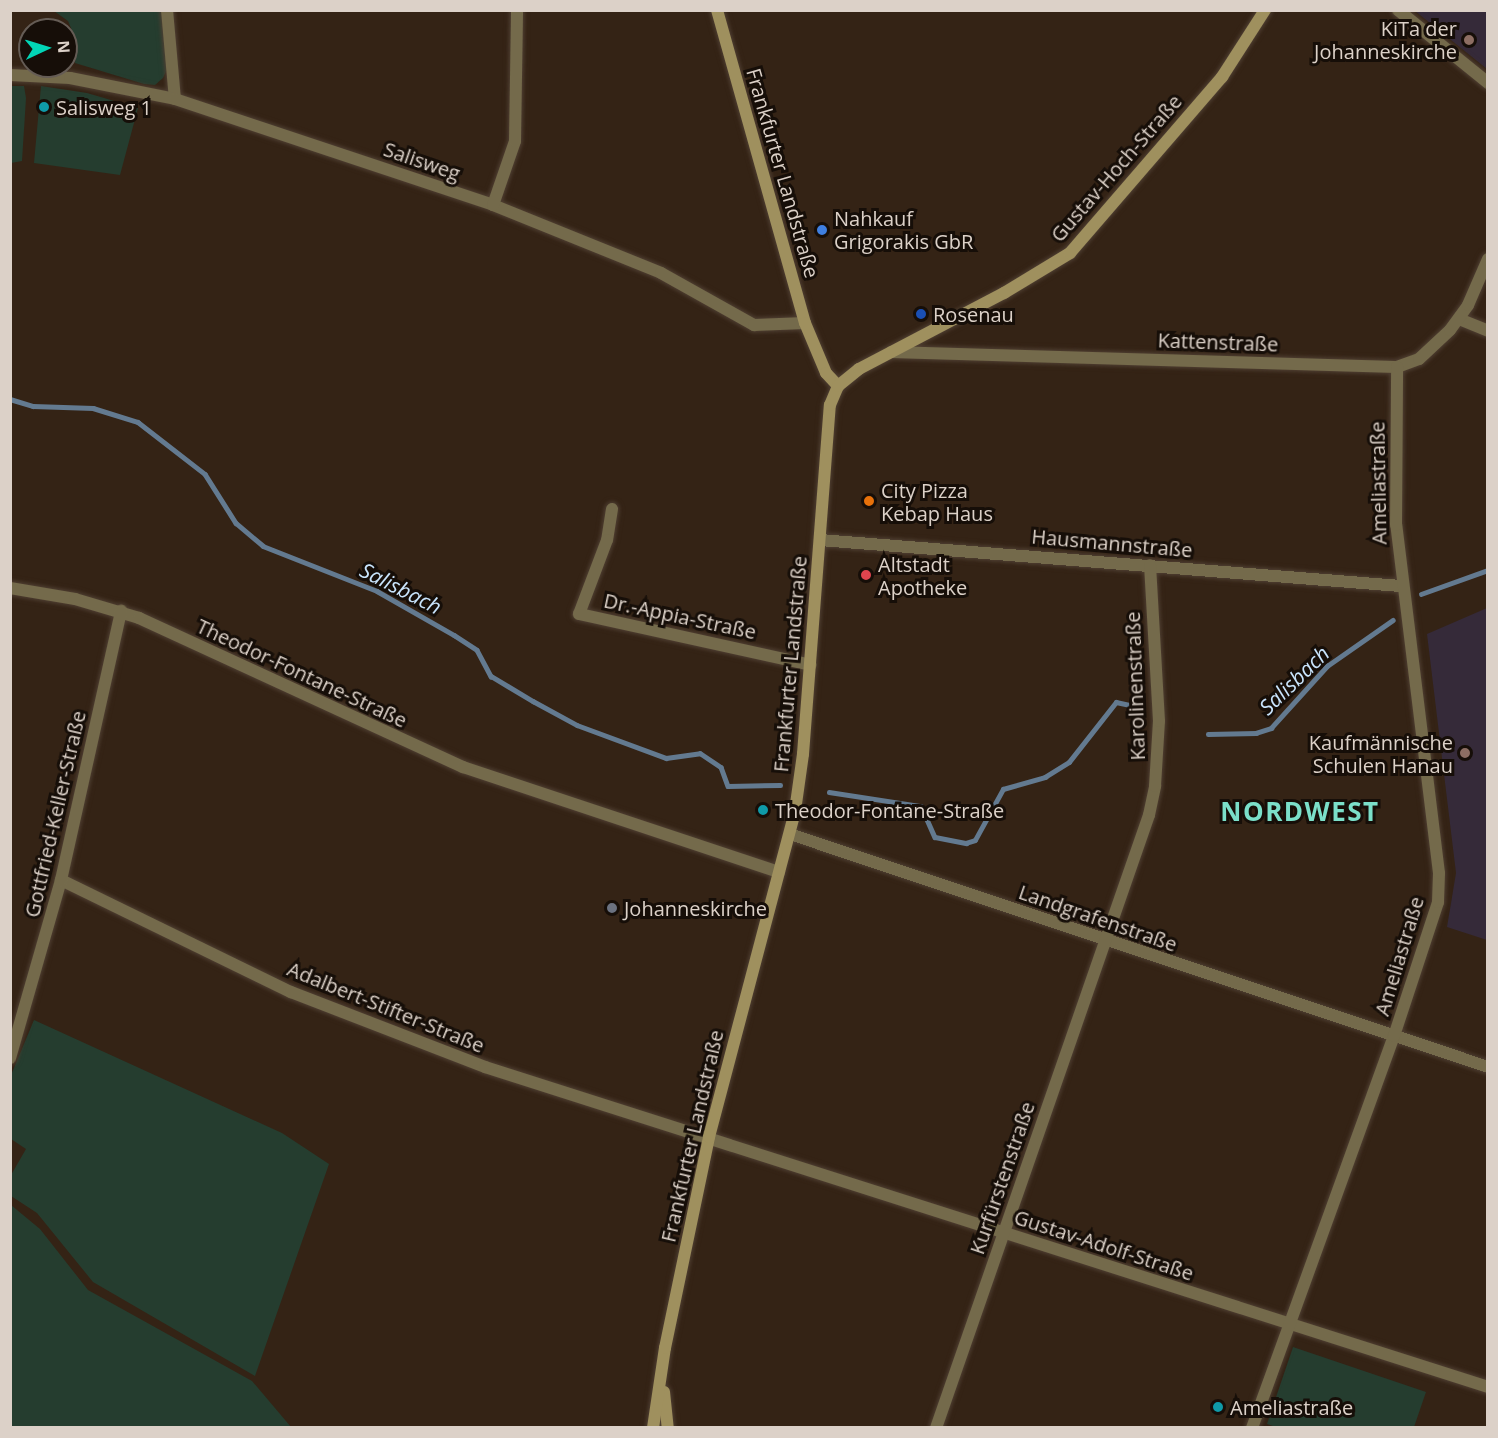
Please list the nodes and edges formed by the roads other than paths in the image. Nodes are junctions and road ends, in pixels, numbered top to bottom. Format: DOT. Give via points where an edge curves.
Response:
graph roads {
  1 [pos="167,10"];
  2 [pos="517,10"];
  3 [pos="717,10"];
  4 [pos="1265,10"];
  5 [pos="1398,10"];
  6 [pos="10,75"];
  7 [pos="1488,83"];
  8 [pos="175,99"];
  9 [pos="493,205"];
  10 [pos="1488,259"];
  11 [pos="1459,319"];
  12 [pos="805,323"];
  13 [pos="1488,331"];
  14 [pos="891,352"];
  15 [pos="1397,366"];
  16 [pos="838,387"];
  17 [pos="612,509"];
  18 [pos="820,540"];
  19 [pos="1150,565"];
  20 [pos="1401,586"];
  21 [pos="10,588"];
  22 [pos="121,611"];
  23 [pos="810,665"];
  24 [pos="790,834"];
  25 [pos="779,872"];
  26 [pos="61,880"];
  27 [pos="1106,942"];
  28 [pos="1394,1036"];
  29 [pos="10,1058"];
  30 [pos="1488,1067"];
  31 [pos="709,1137"];
  32 [pos="1003,1233"];
  33 [pos="1290,1325"];
  34 [pos="662,1364"];
  35 [pos="1488,1387"];
  36 [pos="653,1428"];
  37 [pos="668,1428"];
  38 [pos="936,1428"];
  39 [pos="1252,1428"];
  1 -- 8 [label="street"];
  2 -- 9 [label="street" via="514,141"];
  3 -- 12 [label="main road, Frankfurter Landstraße"];
  4 -- 14 [label="main road, Gustav-Hoch-Straße" via="1222,77 1070,253 1004,293"];
  5 -- 7 [label="street"];
  6 -- 8 [label="street, Salisweg" via="70,78"];
  8 -- 9 [label="street, Salisweg"];
  9 -- 12 [label="street, Salisweg" via="662,273 754,325"];
  10 -- 11 [label="street, Kattenstraße"];
  11 -- 13 [label="street"];
  11 -- 15 [label="street, Kattenstraße" via="1419,359"];
  12 -- 16 [label="main road, Frankfurter Landstraße" via="826,373"];
  14 -- 15 [label="street, Kattenstraße"];
  14 -- 16 [label="main road, Gustav-Hoch-Straße" via="859,369"];
  15 -- 20 [label="street, Ameliastraße" via="1396,525"];
  16 -- 18 [label="main road, Frankfurter Landstraße" via="828,417"];
  17 -- 23 [label="street, Dr.-Appia-Straße" via="607,540 579,614"];
  18 -- 19 [label="street, Hausmannstraße"];
  18 -- 23 [label="main road, Frankfurter Landstraße"];
  19 -- 20 [label="street, Hausmannstraße"];
  19 -- 27 [label="street, Karolinenstraße" via="1159,721 1155,786 1142,842"];
  20 -- 28 [label="street, Ameliastraße" via="1439,886 1431,928"];
  21 -- 22 [label="street, Theodor-Fontane-Straße"];
  22 -- 25 [label="street, Theodor-Fontane-Straße" via="463,767"];
  22 -- 26 [label="street, Gottfried-Keller-Straße"];
  23 -- 24 [label="main road, Frankfurter Landstraße" via="803,754"];
  24 -- 25 [label="main road, Frankfurter Landstraße"];
  24 -- 27 [label="street, Landgrafenstraße"];
  25 -- 31 [label="main road, Frankfurter Landstraße"];
  26 -- 29 [label="street, Gottfried-Keller-Straße"];
  26 -- 31 [label="street, Adalbert-Stifter-Straße" via="354,1019 485,1067"];
  27 -- 28 [label="street, Landgrafenstraße"];
  27 -- 32 [label="street, Kurfürstenstraße"];
  28 -- 30 [label="street, Landgrafenstraße"];
  28 -- 33 [label="street, Ameliastraße"];
  31 -- 32 [label="street, Gustav-Adolf-Straße"];
  31 -- 34 [label="main road, Frankfurter Landstraße"];
  32 -- 33 [label="street, Gustav-Adolf-Straße"];
  32 -- 38 [label="street, Kurfürstenstraße"];
  33 -- 35 [label="street, Gustav-Adolf-Straße"];
  33 -- 39 [label="street, Ameliastraße"];
  34 -- 36 [label="main road"];
  34 -- 37 [label="main road"];
}
